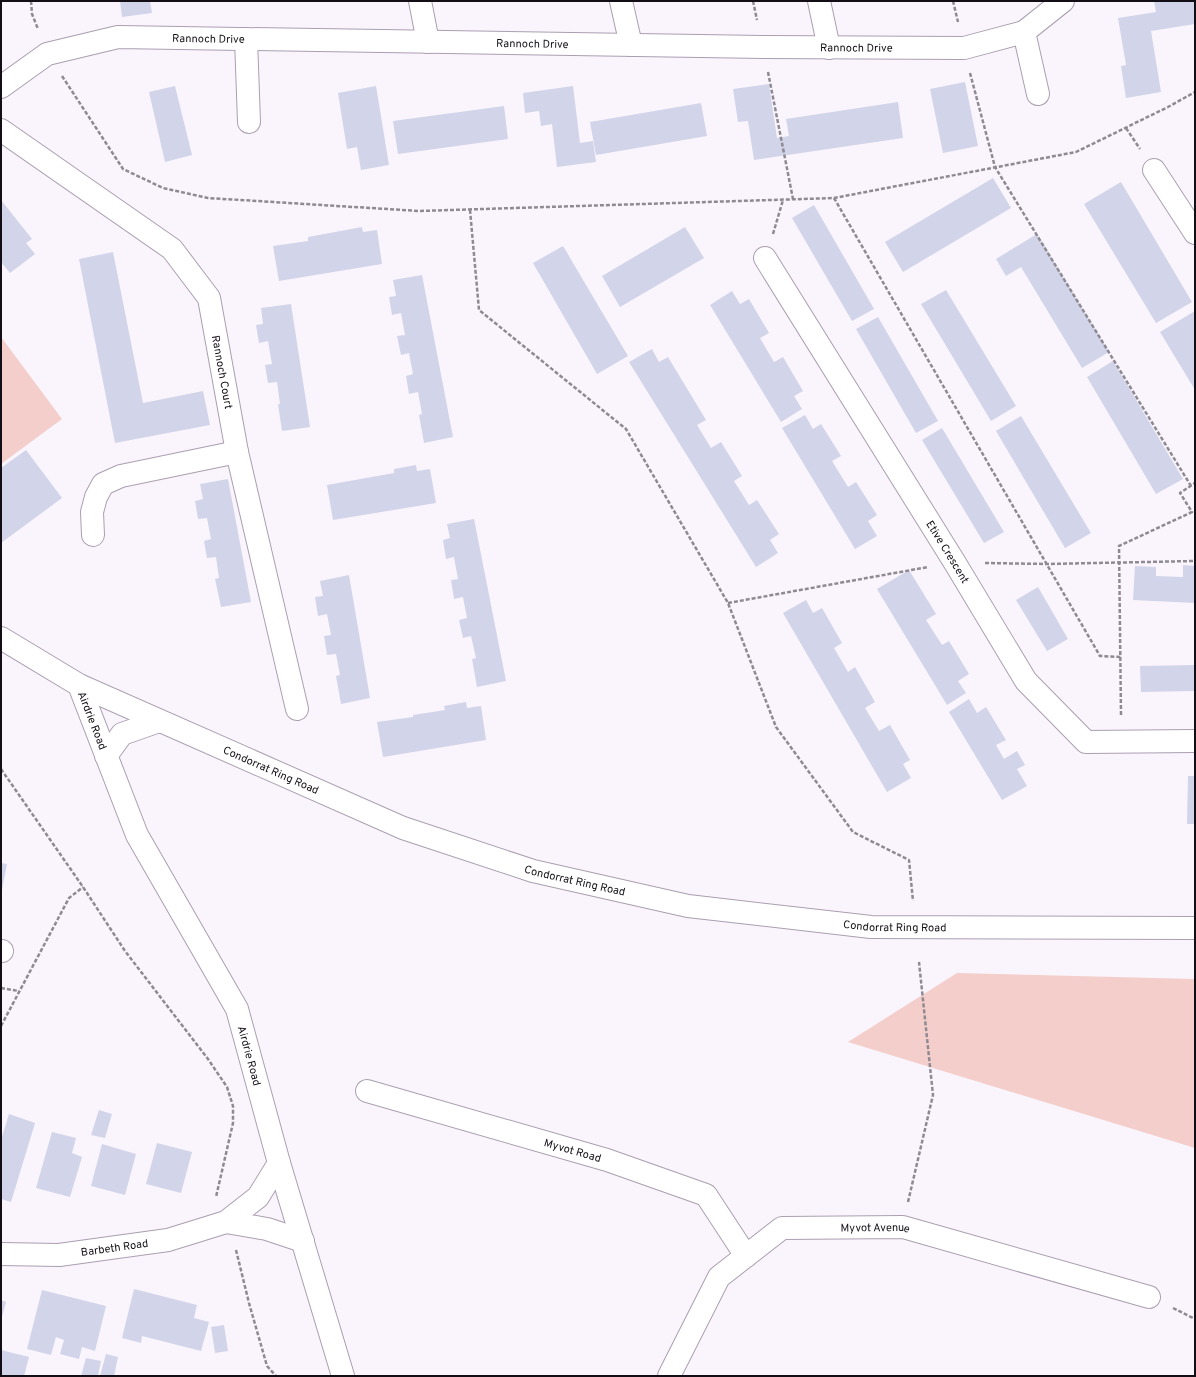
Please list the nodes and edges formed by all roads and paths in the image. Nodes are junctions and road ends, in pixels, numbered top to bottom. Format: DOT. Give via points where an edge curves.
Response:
graph roads {
  1 [pos="31,1"];
  2 [pos="420,1"];
  3 [pos="621,1"];
  4 [pos="753,1"];
  5 [pos="819,1"];
  6 [pos="953,1"];
  7 [pos="1063,1"];
  8 [pos="1024,32"];
  9 [pos="246,39"];
  10 [pos="428,42"];
  11 [pos="632,45"];
  12 [pos="764,47"];
  13 [pos="830,48"];
  14 [pos="964,48"];
  15 [pos="47,54"];
  16 [pos="1,87"];
  17 [pos="1195,92"];
  18 [pos="1038,94"];
  19 [pos="248,122"];
  20 [pos="1,130"];
  21 [pos="995,167"];
  22 [pos="1154,170"];
  23 [pos="834,198"];
  24 [pos="792,199"];
  25 [pos="783,200"];
  26 [pos="470,210"];
  27 [pos="1195,233"];
  28 [pos="765,258"];
  29 [pos="237,452"];
  30 [pos="1195,483"];
  31 [pos="1191,486"];
  32 [pos="93,535"];
  33 [pos="1195,561"];
  34 [pos="1119,562"];
  35 [pos="955,563"];
  36 [pos="1047,564"];
  37 [pos="728,603"];
  38 [pos="1,638"];
  39 [pos="1121,658"];
  40 [pos="79,685"];
  41 [pos="297,709"];
  42 [pos="159,721"];
  43 [pos="1195,741"];
  44 [pos="1122,742"];
  45 [pos="106,756"];
  46 [pos="1,769"];
  47 [pos="83,887"];
  48 [pos="914,902"];
  49 [pos="1195,928"];
  50 [pos="919,962"];
  51 [pos="1,988"];
  52 [pos="19,992"];
  53 [pos="1,1026"];
  54 [pos="367,1091"];
  55 [pos="280,1162"];
  56 [pos="226,1222"];
  57 [pos="903,1227"];
  58 [pos="303,1241"];
  59 [pos="1,1254"];
  60 [pos="746,1256"];
  61 [pos="1149,1297"];
  62 [pos="276,1376"];
  63 [pos="343,1376"];
  64 [pos="669,1376"];
  1 -- 15 [label="path" via="32,14"];
  2 -- 10 [label="street"];
  3 -- 11 [label="street"];
  4 -- 12 [label="path"];
  5 -- 13 [label="street"];
  6 -- 14 [label="path"];
  7 -- 8 [label="street, Rannoch Drive"];
  8 -- 14 [label="street, Rannoch Drive"];
  8 -- 18 [label="street"];
  9 -- 10 [label="street, Rannoch Drive"];
  9 -- 15 [label="street, Rannoch Drive" via="118,37"];
  9 -- 19 [label="street"];
  10 -- 11 [label="street, Rannoch Drive"];
  11 -- 12 [label="street, Rannoch Drive"];
  12 -- 13 [label="street, Rannoch Drive"];
  12 -- 24 [label="path"];
  13 -- 14 [label="street, Rannoch Drive"];
  14 -- 21 [label="path"];
  15 -- 16 [label="street, Rannoch Drive"];
  15 -- 26 [label="path" via="123,169 163,188 208,198 419,211"];
  17 -- 21 [label="path" via="1076,152"];
  20 -- 29 [label="street, Rannoch Court" via="172,249 210,298"];
  21 -- 23 [label="path"];
  21 -- 31 [label="path"];
  22 -- 27 [label="street"];
  23 -- 24 [label="path"];
  23 -- 36 [label="path"];
  24 -- 25 [label="path"];
  25 -- 26 [label="path"];
  25 -- 28 [label="path"];
  26 -- 37 [label="path" via="478,310 626,429"];
  28 -- 35 [label="street, Etive Crescent"];
  29 -- 32 [label="street" via="121,476 103,484 92,512"];
  29 -- 41 [label="street, Rannoch Court"];
  30 -- 31 [label="path"];
  31 -- 34 [label="path" via="1180,493 1192,512 1119,546"];
  33 -- 34 [label="path"];
  34 -- 36 [label="path"];
  34 -- 39 [label="path"];
  35 -- 36 [label="path"];
  35 -- 37 [label="path"];
  35 -- 44 [label="street, Etive Crescent" via="1026,681 1086,742"];
  36 -- 39 [label="path" via="1100,656"];
  37 -- 48 [label="path" via="776,727 853,832 909,860"];
  38 -- 40 [label="street, Condorrat Ring Road"];
  39 -- 44 [label="path"];
  40 -- 42 [label="street, Condorrat Ring Road"];
  40 -- 45 [label="street, Airdrie Road"];
  42 -- 45 [label="street, Airdrie Road" via="122,734"];
  42 -- 49 [label="street, Condorrat Ring Road" via="403,828 533,871 688,906 871,927"];
  43 -- 44 [label="street, Etive Crescent"];
  45 -- 55 [label="street, Airdrie Road" via="137,836 237,1009"];
  46 -- 47 [label="path"];
  47 -- 52 [label="path" via="69,898"];
  47 -- 56 [label="path" via="125,951 227,1087 233,1106 233,1123 216,1197"];
  50 -- 57 [label="path" via="933,1095"];
  51 -- 52 [label="path"];
  52 -- 53 [label="path"];
  54 -- 60 [label="street, Myvot Road" via="608,1160 706,1194"];
  55 -- 56 [label="street, Barbeth Road" via="258,1197"];
  55 -- 58 [label="street, Airdrie Road"];
  56 -- 58 [label="street, Barbeth Road" via="267,1229"];
  56 -- 59 [label="street, Barbeth Road" via="168,1240 59,1255"];
  56 -- 62 [label="path" via="267,1366"];
  57 -- 60 [label="street, Myvot Avenue" via="782,1228"];
  57 -- 61 [label="street, Myvot Avenue"];
  58 -- 63 [label="street, Airdrie Road"];
  60 -- 64 [label="street, Myvot Avenue" via="719,1277"];
}
